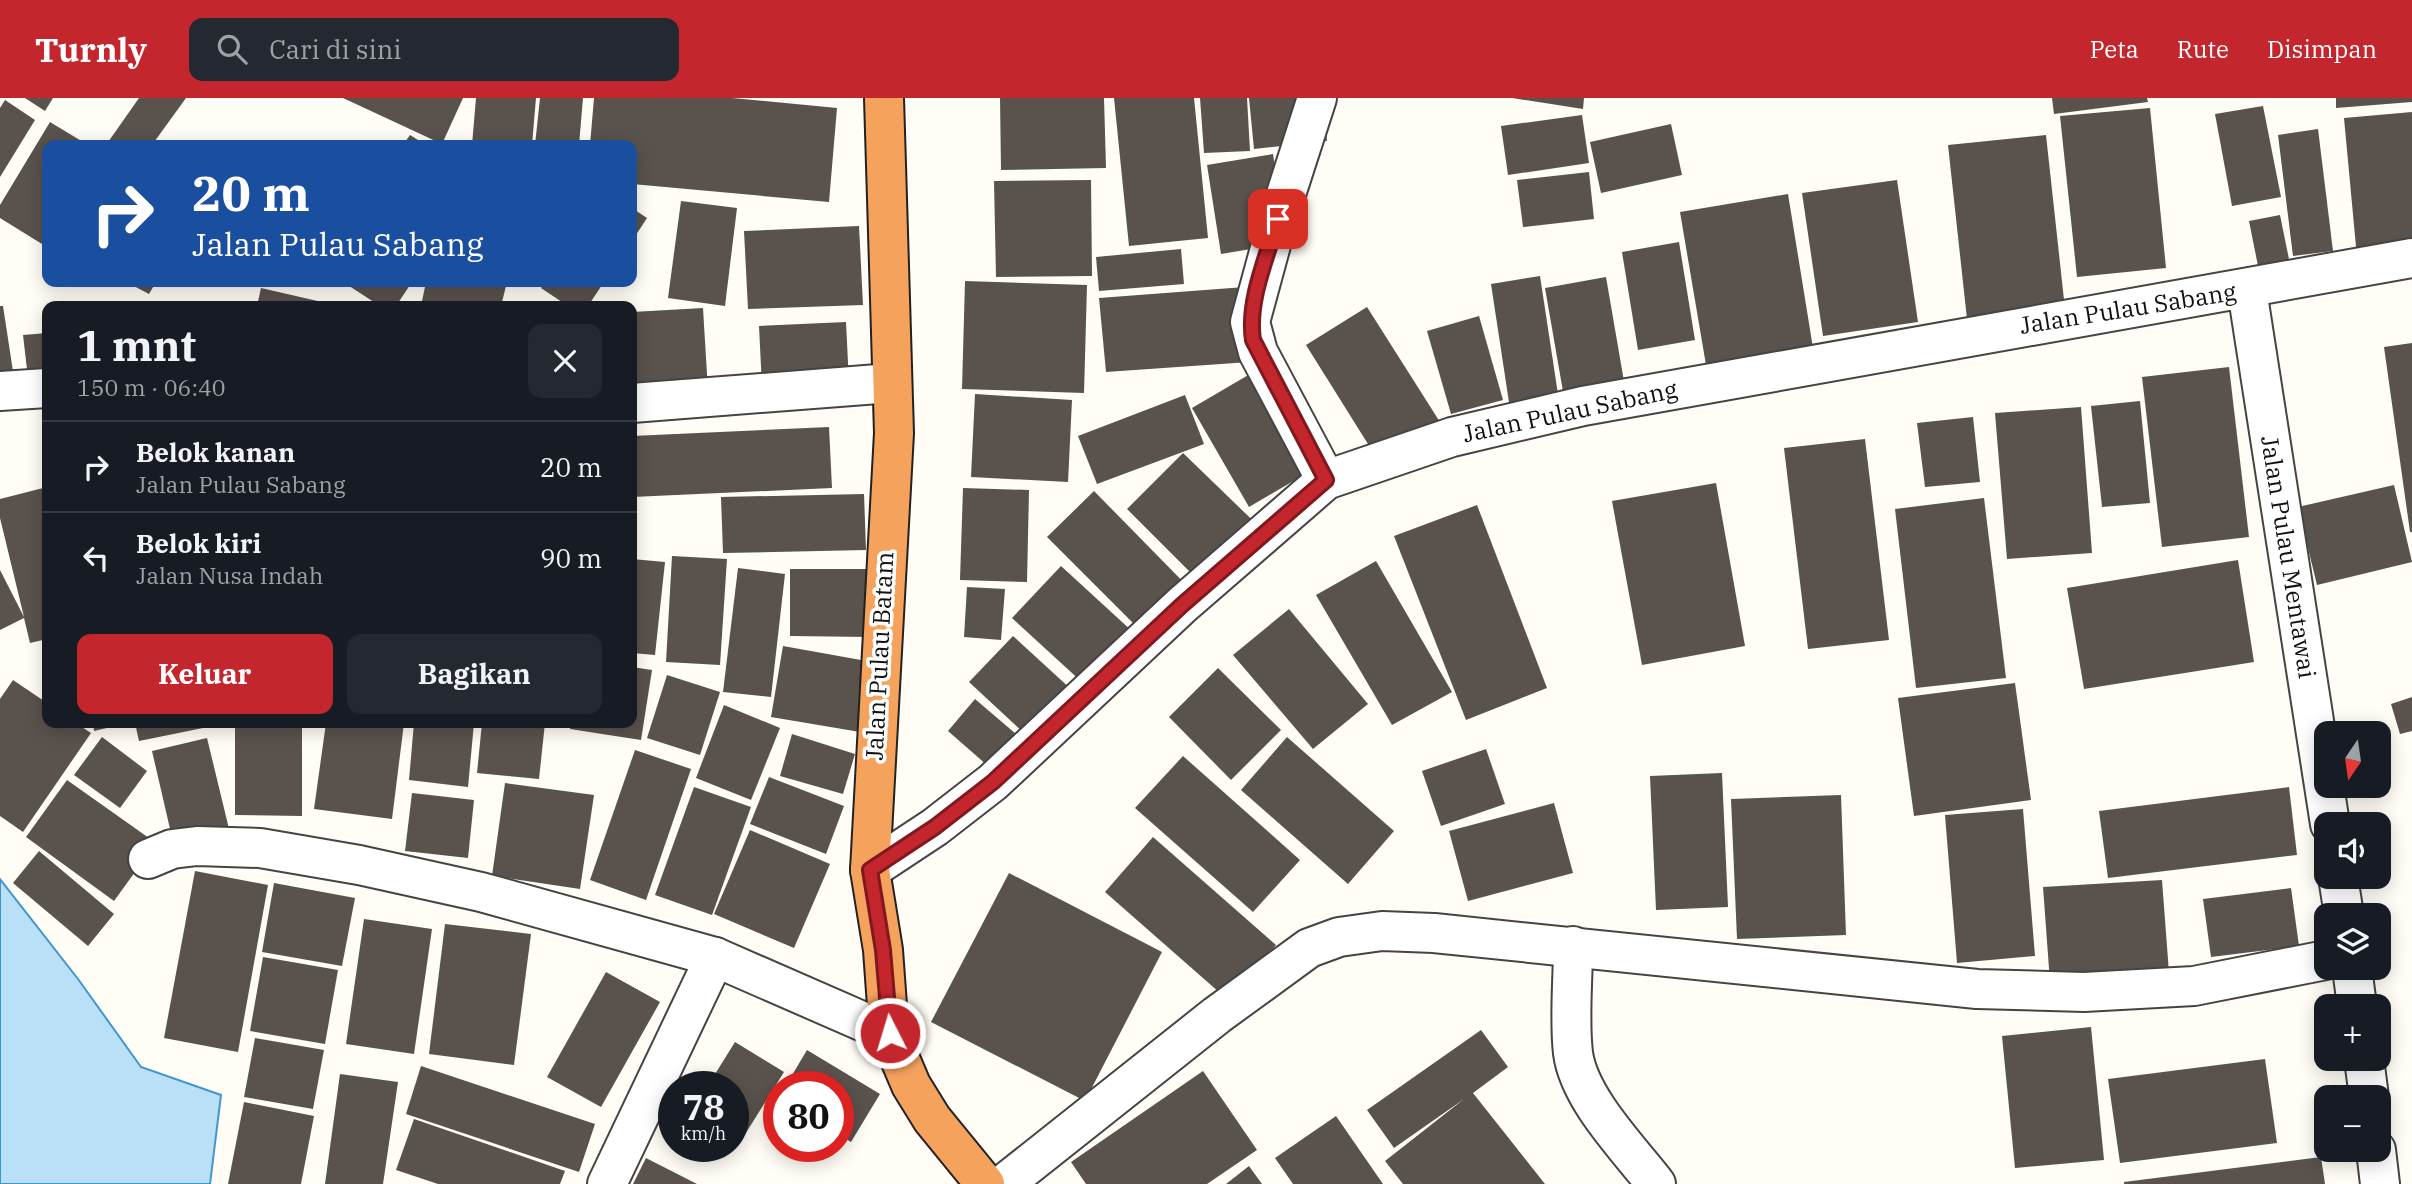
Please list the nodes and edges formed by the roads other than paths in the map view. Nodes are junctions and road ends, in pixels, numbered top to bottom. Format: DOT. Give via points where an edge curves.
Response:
graph roads {
  1 [pos="884,98"];
  2 [pos="1317,98"];
  3 [pos="2412,258"];
  4 [pos="2247,290"];
  5 [pos="891,383"];
  6 [pos="42,388"];
  7 [pos="0,391"];
  8 [pos="637,403"];
  9 [pos="1326,480"];
  10 [pos="2328,812"];
  11 [pos="148,859"];
  12 [pos="870,870"];
  13 [pos="1573,946"];
  14 [pos="715,957"];
  15 [pos="2314,962"];
  16 [pos="890,1033"];
  17 [pos="2377,1162"];
  18 [pos="607,1184"];
  19 [pos="985,1184"];
  20 [pos="1004,1184"];
  21 [pos="1656,1184"];
  22 [pos="2380,1184"];
  1 -- 5 [label="highway, Jalan Pulau Batam"];
  2 -- 9 [label="street" via="1250,323 1258,352"];
  3 -- 4 [label="street, Jalan Pulau Sabang"];
  4 -- 9 [label="street, Jalan Pulau Sabang" via="1521,419"];
  4 -- 10 [label="street, Jalan Pulau Mentawai"];
  5 -- 8 [label="street"];
  5 -- 12 [label="highway, Jalan Pulau Batam" via="894,433"];
  6 -- 7 [label="street"];
  9 -- 12 [label="street, Jalan Pulau Sabang" via="1182,605 993,782"];
  11 -- 14 [label="street" via="172,849 197,846 260,848 359,865 481,892"];
  12 -- 16 [label="highway, Jalan Pulau Batam"];
  13 -- 15 [label="street" via="1977,989 2084,992 2194,986"];
  13 -- 20 [label="street" via="1382,931 1339,937 1309,948"];
  13 -- 21 [label="street" via="1573,1056 1601,1114"];
  14 -- 16 [label="street"];
  14 -- 18 [label="street"];
  16 -- 19 [label="highway, Jalan Pulau Batam" via="911,1085 932,1119"];
  17 -- 22 [label="street"];
}
